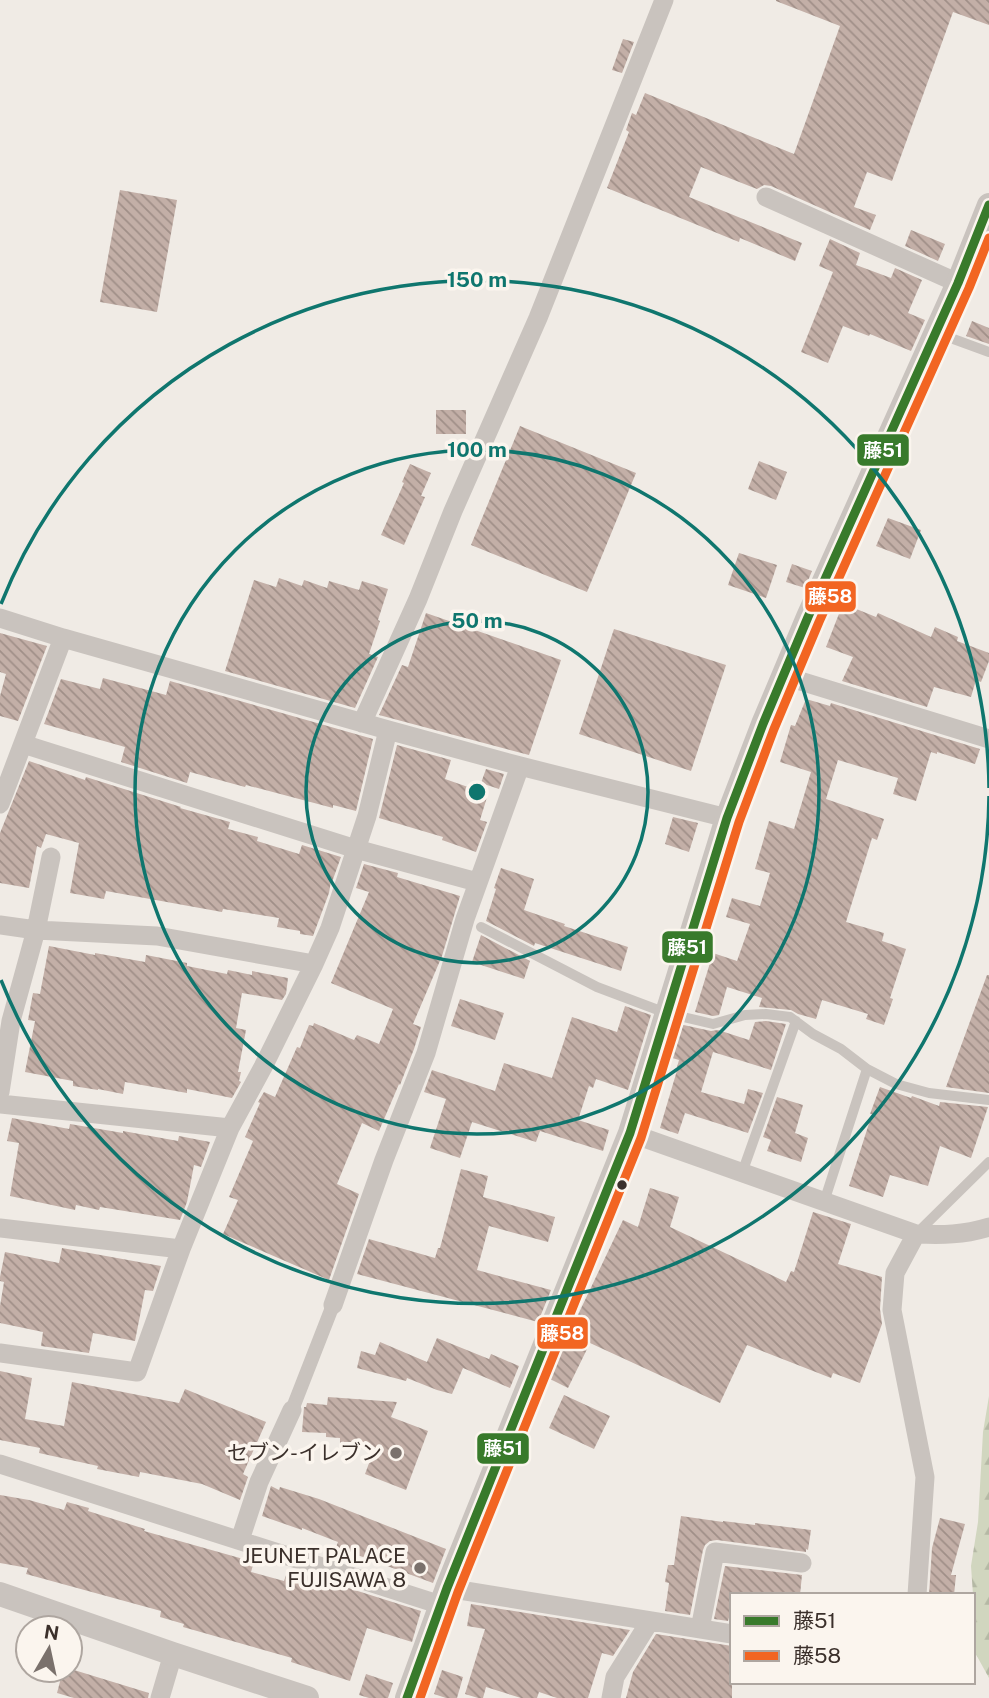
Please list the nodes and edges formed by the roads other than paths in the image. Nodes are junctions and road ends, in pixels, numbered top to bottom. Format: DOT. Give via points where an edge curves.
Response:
graph roads {
  1 [pos="664,0"];
  2 [pos="766,197"];
  3 [pos="989,205"];
  4 [pos="958,284"];
  5 [pos="936,332"];
  6 [pos="989,352"];
  7 [pos="0,618"];
  8 [pos="63,638"];
  9 [pos="784,676"];
  10 [pos="362,723"];
  11 [pos="388,730"];
  12 [pos="989,739"];
  13 [pos="23,744"];
  14 [pos="520,766"];
  15 [pos="0,804"];
  16 [pos="727,818"];
  17 [pos="356,849"];
  18 [pos="51,857"];
  19 [pos="477,882"];
  20 [pos="0,925"];
  21 [pos="481,927"];
  22 [pos="36,930"];
  23 [pos="314,964"];
  24 [pos="666,1013"];
  25 [pos="796,1021"];
  26 [pos="867,1069"];
  27 [pos="0,1092"];
  28 [pos="989,1100"];
  29 [pos="0,1104"];
  30 [pos="230,1128"];
  31 [pos="629,1133"];
  32 [pos="989,1162"];
  33 [pos="742,1173"];
  34 [pos="824,1202"];
  35 [pos="989,1227"];
  36 [pos="0,1228"];
  37 [pos="916,1234"];
  38 [pos="181,1249"];
  39 [pos="333,1305"];
  40 [pos="0,1353"];
  41 [pos="292,1410"];
  42 [pos="0,1464"];
  43 [pos="240,1540"];
  44 [pos="802,1563"];
  45 [pos="917,1593"];
  46 [pos="0,1594"];
  47 [pos="444,1597"];
  48 [pos="650,1621"];
  49 [pos="701,1629"];
  50 [pos="730,1634"];
  51 [pos="173,1654"];
  52 [pos="160,1698"];
  53 [pos="307,1698"];
  54 [pos="407,1698"];
  55 [pos="611,1698"];
  1 -- 10 [label="street" via="538,318"];
  2 -- 4 [label="street"];
  3 -- 4 [label="street"];
  4 -- 5 [label="street"];
  5 -- 6 [label="lane"];
  5 -- 9 [label="street"];
  7 -- 8 [label="street"];
  8 -- 10 [label="street"];
  8 -- 13 [label="street"];
  9 -- 12 [label="street"];
  9 -- 16 [label="street"];
  10 -- 11 [label="street"];
  11 -- 14 [label="street"];
  11 -- 17 [label="street"];
  13 -- 15 [label="street"];
  13 -- 17 [label="street"];
  14 -- 16 [label="street"];
  14 -- 19 [label="street"];
  16 -- 24 [label="street"];
  17 -- 19 [label="street"];
  17 -- 23 [label="street"];
  18 -- 22 [label="street"];
  19 -- 39 [label="street" via="426,1053"];
  20 -- 22 [label="street"];
  21 -- 24 [label="lane" via="597,987"];
  22 -- 23 [label="street" via="157,936"];
  22 -- 27 [label="street" via="10,1021"];
  23 -- 30 [label="street"];
  24 -- 25 [label="lane" via="713,1024 766,1014"];
  24 -- 31 [label="street"];
  25 -- 26 [label="lane"];
  25 -- 33 [label="lane"];
  26 -- 28 [label="lane" via="929,1093"];
  26 -- 34 [label="lane"];
  29 -- 30 [label="street"];
  30 -- 38 [label="street"];
  31 -- 33 [label="street"];
  31 -- 47 [label="street"];
  32 -- 37 [label="lane"];
  33 -- 34 [label="street"];
  34 -- 37 [label="street"];
  35 -- 37 [label="street" via="969,1233"];
  36 -- 38 [label="street"];
  37 -- 45 [label="street" via="895,1273 892,1310 925,1476"];
  38 -- 40 [label="street" via="137,1372"];
  39 -- 41 [label="street"];
  41 -- 43 [label="street" via="259,1482"];
  42 -- 43 [label="street"];
  43 -- 47 [label="street"];
  44 -- 49 [label="street" via="715,1552"];
  46 -- 51 [label="street"];
  47 -- 48 [label="street"];
  47 -- 54 [label="street"];
  48 -- 49 [label="street"];
  48 -- 55 [label="street" via="615,1678"];
  49 -- 50 [label="street"];
  51 -- 52 [label="street"];
  51 -- 53 [label="street"];
}
